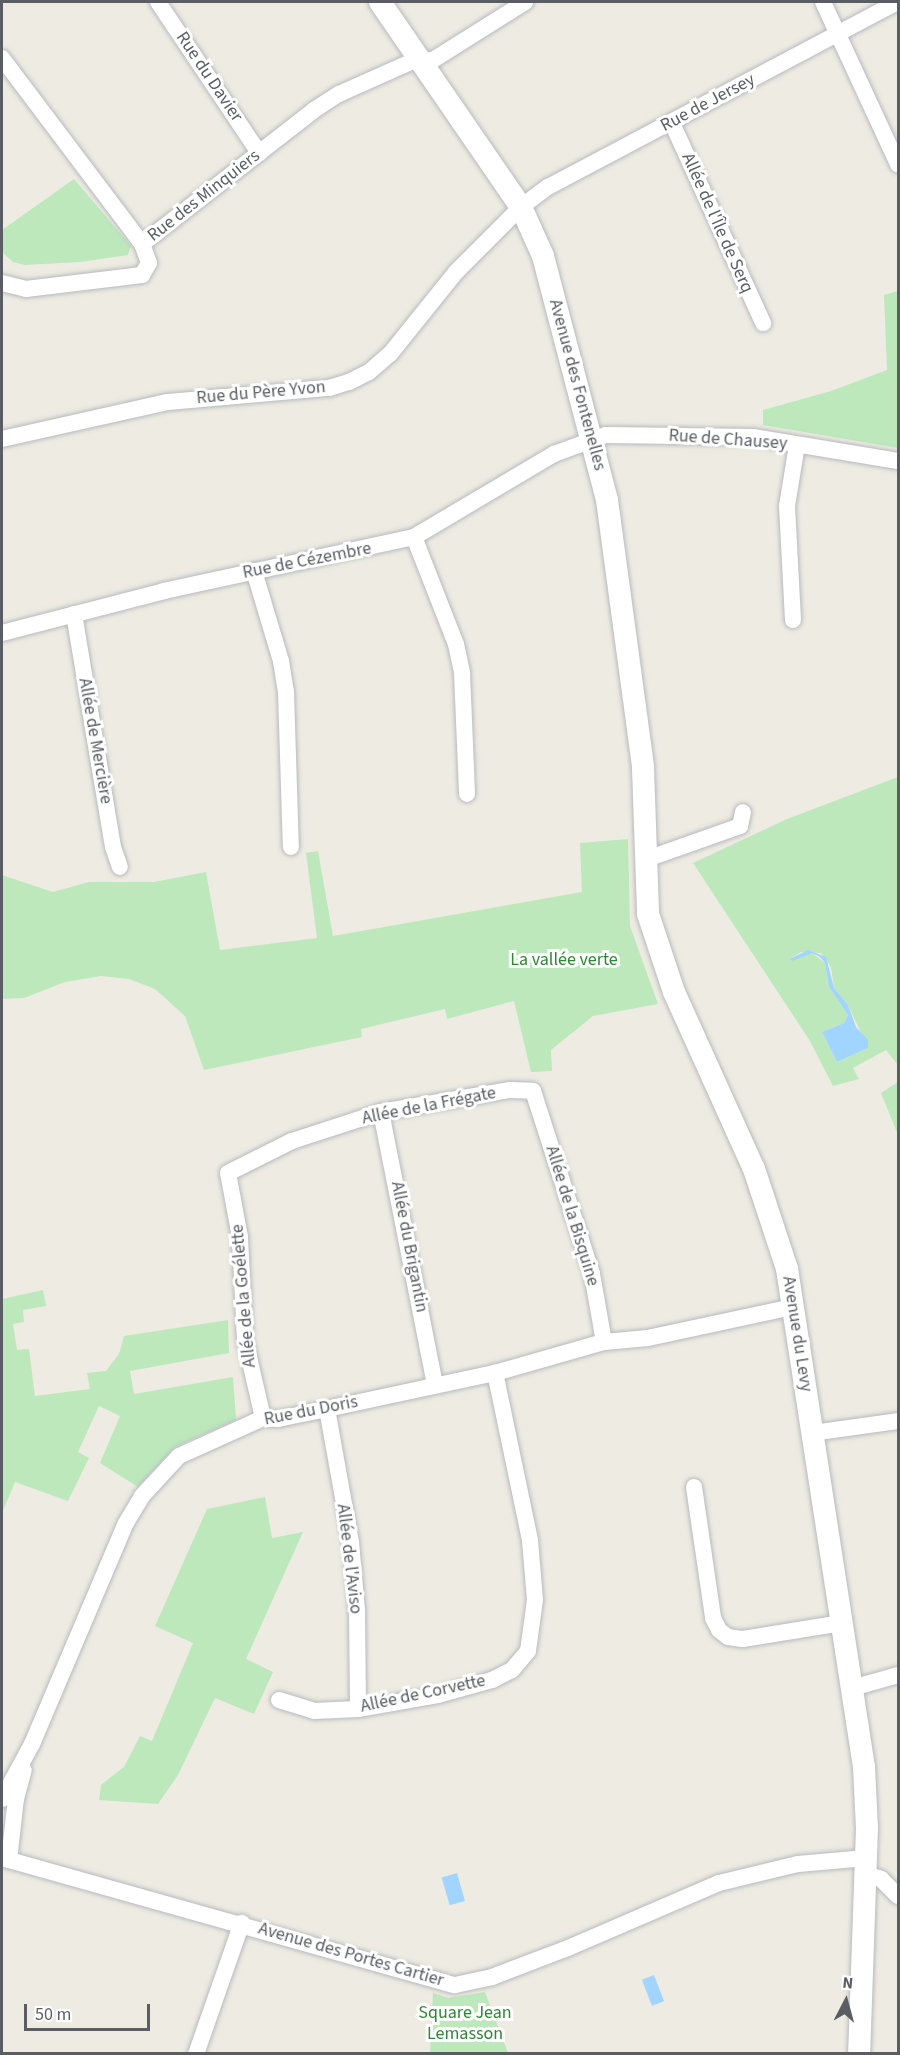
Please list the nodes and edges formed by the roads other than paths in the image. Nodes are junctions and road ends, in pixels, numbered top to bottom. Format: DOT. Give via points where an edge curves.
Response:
graph roads {
  1 [pos="158,2"];
  2 [pos="380,2"];
  3 [pos="525,2"];
  4 [pos="823,2"];
  5 [pos="897,2"];
  6 [pos="839,34"];
  7 [pos="2,58"];
  8 [pos="420,60"];
  9 [pos="672,123"];
  10 [pos="259,153"];
  11 [pos="898,164"];
  12 [pos="521,207"];
  13 [pos="142,244"];
  14 [pos="2,283"];
  15 [pos="763,323"];
  16 [pos="2,439"];
  17 [pos="592,441"];
  18 [pos="797,444"];
  19 [pos="898,461"];
  20 [pos="414,537"];
  21 [pos="254,571"];
  22 [pos="74,614"];
  23 [pos="793,620"];
  24 [pos="2,633"];
  25 [pos="467,794"];
  26 [pos="743,812"];
  27 [pos="644,816"];
  28 [pos="291,847"];
  29 [pos="644,860"];
  30 [pos="120,867"];
  31 [pos="532,1091"];
  32 [pos="381,1112"];
  33 [pos="228,1173"];
  34 [pos="793,1307"];
  35 [pos="604,1342"];
  36 [pos="495,1373"];
  37 [pos="435,1384"];
  38 [pos="327,1409"];
  39 [pos="262,1418"];
  40 [pos="898,1421"];
  41 [pos="812,1433"];
  42 [pos="694,1487"];
  43 [pos="842,1623"];
  44 [pos="898,1675"];
  45 [pos="852,1688"];
  46 [pos="279,1700"];
  47 [pos="358,1709"];
  48 [pos="32,1744"];
  49 [pos="2,1799"];
  50 [pos="5,1859"];
  51 [pos="866,1866"];
  52 [pos="898,1896"];
  53 [pos="242,1923"];
  54 [pos="196,2054"];
  55 [pos="859,2054"];
  1 -- 10 [label="street, Rue du Davier"];
  2 -- 8 [label="street, Avenue des Fontenelles"];
  3 -- 8 [label="street, Rue des Minquiers" via="433,60"];
  4 -- 6 [label="street"];
  5 -- 6 [label="street, Rue de Jersey"];
  6 -- 9 [label="street, Rue de Jersey"];
  6 -- 11 [label="street"];
  7 -- 13 [label="street"];
  8 -- 10 [label="street, Rue des Minquiers" via="339,94"];
  8 -- 12 [label="street, Avenue des Fontenelles"];
  9 -- 12 [label="street, Rue de Jersey" via="548,187"];
  9 -- 15 [label="street, Allée de l'Île de Serq"];
  10 -- 13 [label="street, Rue des Minquiers"];
  12 -- 16 [label="street, Rue du Père Yvon" via="456,272 390,354 369,372 349,382 329,388 168,402"];
  12 -- 17 [label="street, Avenue des Fontenelles" via="543,256"];
  13 -- 14 [label="street, Rue des Minquiers" via="149,255 149,269 134,279 26,289"];
  17 -- 18 [label="street, Rue de Chausey" via="606,435 713,435"];
  17 -- 20 [label="street, Rue de Cézembre" via="554,454"];
  17 -- 27 [label="street, Avenue des Fontenelles" via="607,500 618,576 643,768"];
  18 -- 19 [label="street, Rue de Chausey"];
  18 -- 23 [label="street" via="787,506"];
  20 -- 21 [label="street, Rue de Cézembre"];
  20 -- 25 [label="street" via="460,663"];
  21 -- 22 [label="street, Rue de Cézembre"];
  21 -- 28 [label="street" via="286,692"];
  22 -- 24 [label="street, Rue de Cézembre"];
  22 -- 30 [label="street, Allée de Mercière" via="113,847"];
  26 -- 29 [label="street" via="740,826"];
  27 -- 29 [label="street, Avenue du Levy"];
  29 -- 34 [label="street, Avenue du Levy" via="648,914 657,947 768,1206 787,1269"];
  31 -- 32 [label="street, Allée de la Frégate" via="510,1090"];
  31 -- 35 [label="street, Allée de la Bisquine" via="592,1274"];
  32 -- 33 [label="street, Allée de la Frégate" via="292,1141"];
  32 -- 37 [label="street, Allée du Brigantin"];
  33 -- 39 [label="street, Allée de la Goélette" via="240,1237 245,1340"];
  34 -- 35 [label="street, Rue du Doris" via="648,1338"];
  34 -- 41 [label="street, Avenue du Levy"];
  35 -- 36 [label="street, Rue du Doris"];
  36 -- 37 [label="street, Rue du Doris"];
  36 -- 47 [label="street, Allée de Corvette" via="530,1540 535,1600 528,1651 512,1670 492,1680"];
  37 -- 38 [label="street, Rue du Doris"];
  38 -- 39 [label="street, Rue du Doris" via="278,1419"];
  38 -- 47 [label="street, Allée de l'Aviso" via="351,1542 357,1610"];
  39 -- 48 [label="street, Rue du Doris" via="179,1456 142,1496 126,1523"];
  40 -- 41 [label="street"];
  41 -- 43 [label="street, Avenue du Levy"];
  42 -- 43 [label="street" via="713,1618 719,1630 743,1640"];
  43 -- 45 [label="street, Avenue du Levy"];
  44 -- 45 [label="street"];
  45 -- 51 [label="street, Avenue du Levy" via="864,1767"];
  46 -- 47 [label="street, Allée de Corvette" via="314,1711"];
  48 -- 49 [label="street, Rue du Doris"];
  48 -- 50 [label="street" via="16,1799"];
  50 -- 53 [label="street, Avenue des Portes Cartier"];
  51 -- 52 [label="street"];
  51 -- 53 [label="street, Avenue des Portes Cartier" via="798,1864 719,1883 568,1948 469,1984 430,1980"];
  51 -- 55 [label="street, Avenue du Levy"];
  53 -- 54 [label="street"];
}
